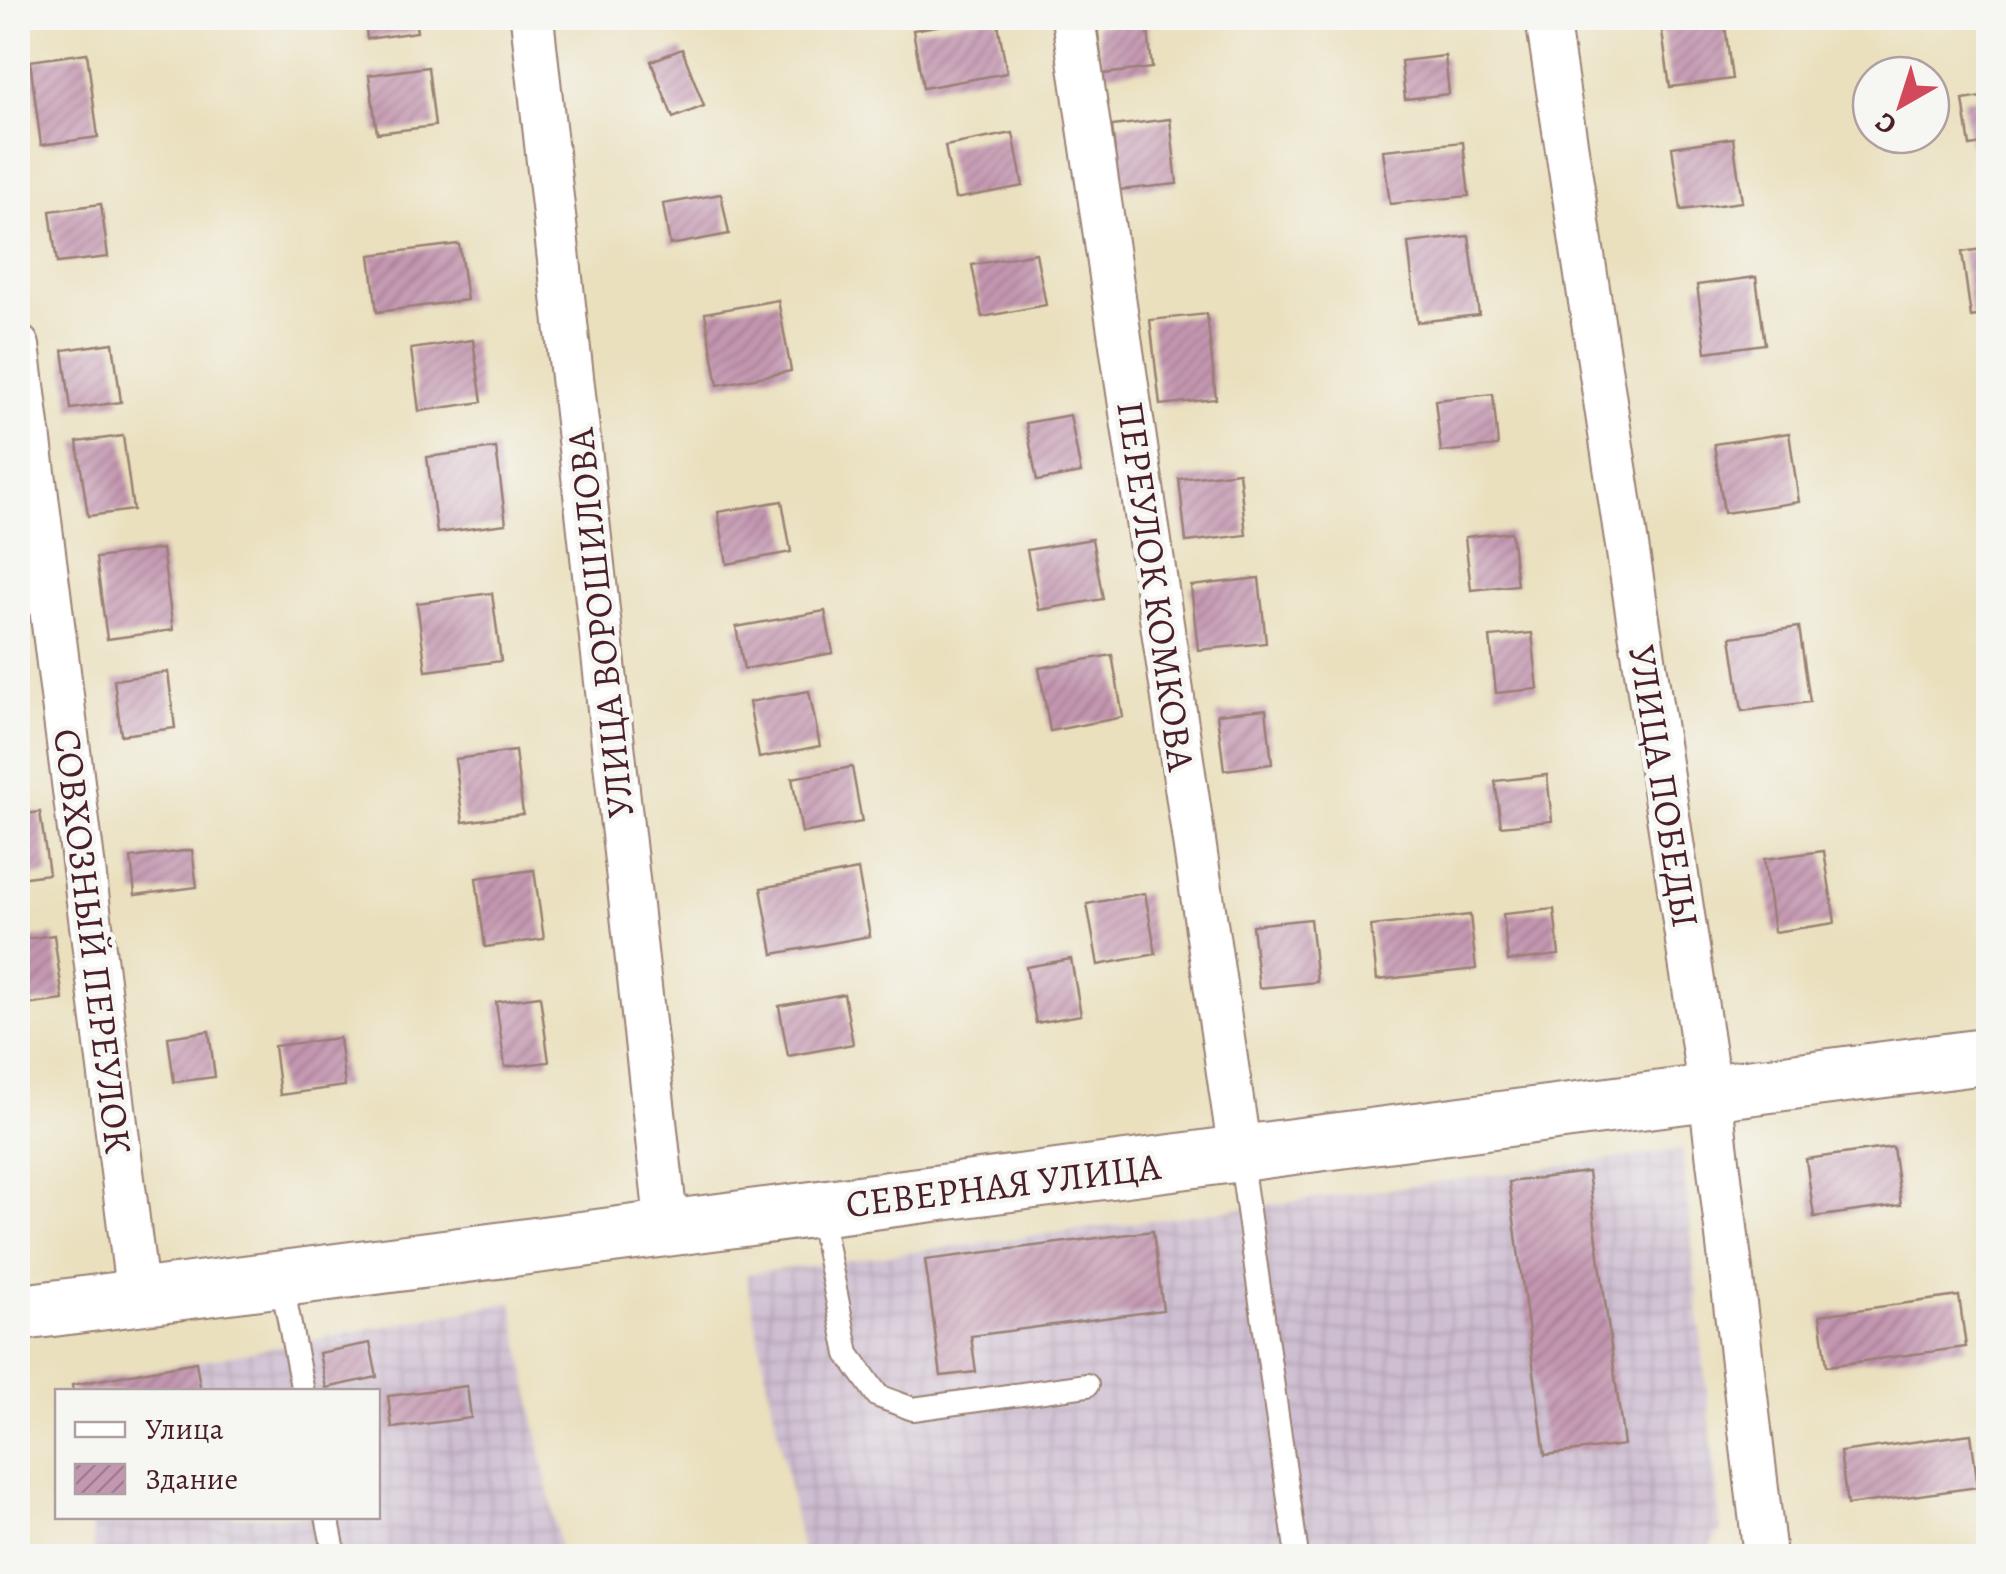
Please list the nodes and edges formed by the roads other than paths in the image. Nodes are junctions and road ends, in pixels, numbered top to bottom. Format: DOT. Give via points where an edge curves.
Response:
graph roads {
  1 [pos="532,18"];
  2 [pos="1073,18"];
  3 [pos="1547,18"];
  4 [pos="18,346"];
  5 [pos="1988,1056"];
  6 [pos="1710,1092"];
  7 [pos="1240,1154"];
  8 [pos="819,1209"];
  9 [pos="667,1229"];
  10 [pos="281,1279"];
  11 [pos="138,1298"];
  12 [pos="18,1314"];
  13 [pos="1087,1385"];
  14 [pos="302,1389"];
  15 [pos="328,1519"];
  16 [pos="335,1556"];
  17 [pos="1297,1556"];
  18 [pos="1766,1556"];
  1 -- 9 [label="street, УЛИЦА ВОРОШИЛОВА"];
  2 -- 7 [label="street, ПЕРЕУЛОК КОМКОВА"];
  3 -- 6 [label="street, УЛИЦА ПОБЕДЫ"];
  4 -- 11 [label="street, СОВХОЗНЫЙ ПЕРЕУЛОК"];
  5 -- 6 [label="street, СЕВЕРНАЯ УЛИЦА"];
  6 -- 7 [label="street, СЕВЕРНАЯ УЛИЦА"];
  6 -- 18 [label="street, УЛИЦА ПОБЕДЫ"];
  7 -- 8 [label="street, СЕВЕРНАЯ УЛИЦА"];
  7 -- 17 [label="lane"];
  8 -- 9 [label="street, СЕВЕРНАЯ УЛИЦА"];
  8 -- 13 [label="lane" via="848,1354 878,1396 914,1410"];
  9 -- 10 [label="street, СЕВЕРНАЯ УЛИЦА"];
  10 -- 11 [label="street, СЕВЕРНАЯ УЛИЦА"];
  10 -- 14 [label="lane"];
  11 -- 12 [label="street, СЕВЕРНАЯ УЛИЦА"];
  15 -- 16 [label="lane"];
}
